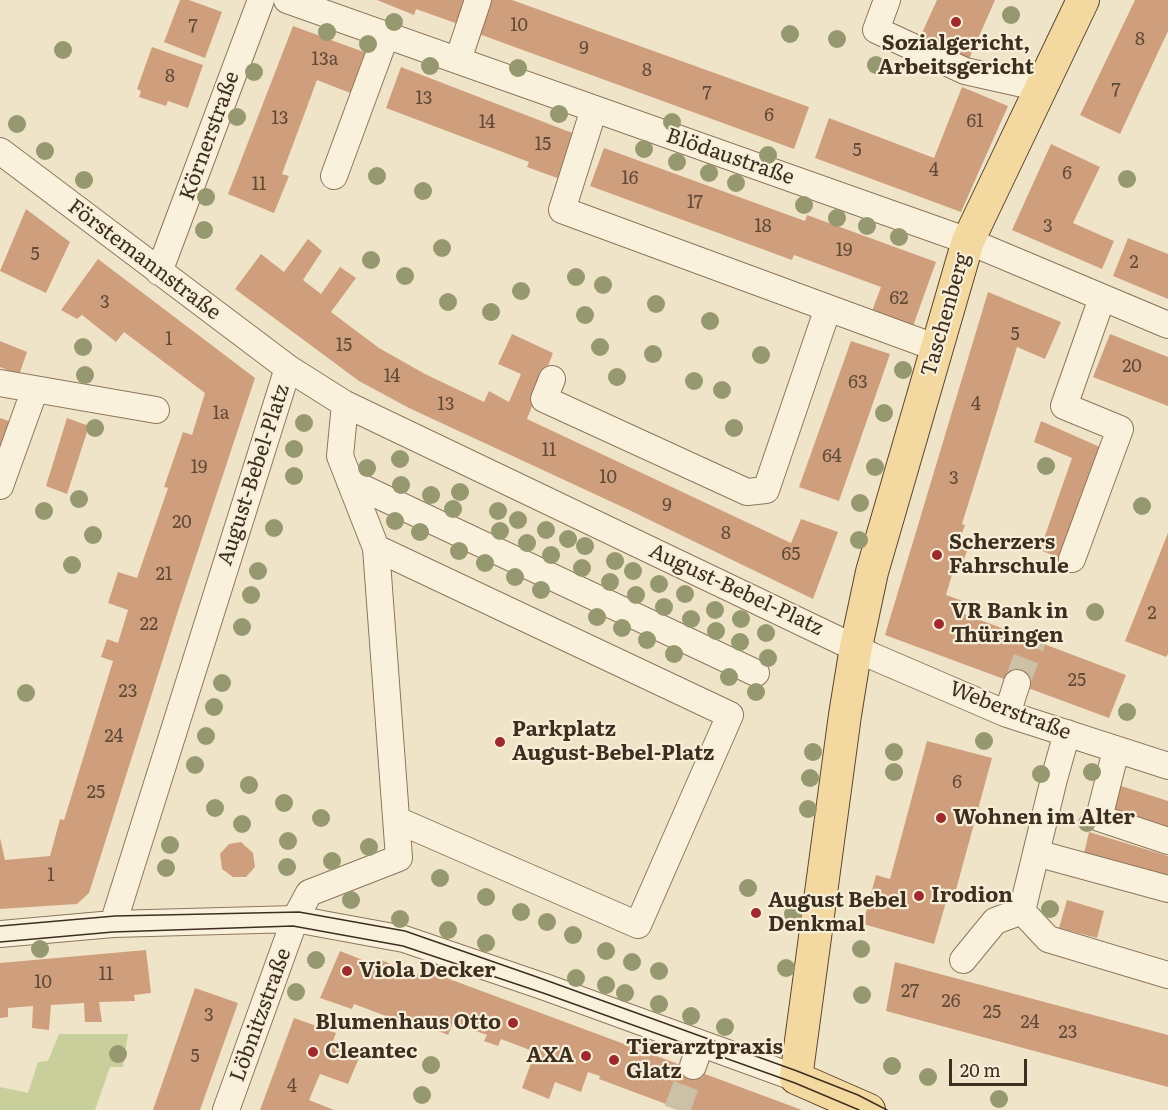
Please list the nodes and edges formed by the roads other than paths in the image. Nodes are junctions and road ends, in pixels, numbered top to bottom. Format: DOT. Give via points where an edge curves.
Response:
graph roads {
  1 [pos="261,0"];
  2 [pos="287,0"];
  3 [pos="478,0"];
  4 [pos="887,0"];
  5 [pos="1083,0"];
  6 [pos="386,35"];
  7 [pos="458,60"];
  8 [pos="1041,88"];
  9 [pos="594,109"];
  10 [pos="0,152"];
  11 [pos="334,176"];
  12 [pos="968,241"];
  13 [pos="159,272"];
  14 [pos="1102,297"];
  15 [pos="828,308"];
  16 [pos="1168,325"];
  17 [pos="937,348"];
  18 [pos="288,368"];
  19 [pos="552,379"];
  20 [pos="0,383"];
  21 [pos="35,389"];
  22 [pos="345,404"];
  23 [pos="156,410"];
  24 [pos="350,482"];
  25 [pos="0,486"];
  26 [pos="376,548"];
  27 [pos="1072,559"];
  28 [pos="856,647"];
  29 [pos="756,673"];
  30 [pos="1017,683"];
  31 [pos="1007,714"];
  32 [pos="1067,733"];
  33 [pos="1116,750"];
  34 [pos="1166,761"];
  35 [pos="397,820"];
  36 [pos="1168,841"];
  37 [pos="1036,853"];
  38 [pos="1168,889"];
  39 [pos="1022,912"];
  40 [pos="295,919"];
  41 [pos="113,924"];
  42 [pos="0,934"];
  43 [pos="963,960"];
  44 [pos="1168,975"];
  45 [pos="796,1078"];
  46 [pos="226,1110"];
  47 [pos="869,1110"];
  48 [pos="883,1110"];
  49 [pos="893,1110"];
  1 -- 13 [label="street, Körnerstraße"];
  2 -- 6 [label="street, Blödaustraße"];
  3 -- 7 [label="street"];
  4 -- 8 [label="street" via="876,30 965,72"];
  5 -- 8 [label="main road, Taschenberg"];
  6 -- 7 [label="street, Blödaustraße"];
  6 -- 11 [label="street"];
  7 -- 9 [label="street, Blödaustraße"];
  8 -- 12 [label="main road, Taschenberg"];
  9 -- 12 [label="street, Blödaustraße"];
  9 -- 15 [label="street" via="562,210"];
  10 -- 13 [label="street, Förstemannstraße"];
  12 -- 14 [label="street, Blödaustraße"];
  12 -- 17 [label="main road, Taschenberg"];
  13 -- 18 [label="street, Förstemannstraße"];
  14 -- 16 [label="street, Blödaustraße"];
  14 -- 27 [label="street" via="1064,406 1120,429"];
  15 -- 17 [label="street"];
  15 -- 19 [label="street" via="766,490 747,492 544,399"];
  17 -- 28 [label="main road, Taschenberg" via="872,572"];
  18 -- 22 [label="street, August-Bebel-Platz"];
  18 -- 41 [label="street, August-Bebel-Platz"];
  20 -- 21 [label="street"];
  21 -- 23 [label="street"];
  21 -- 25 [label="street"];
  22 -- 24 [label="street" via="340,456"];
  22 -- 28 [label="street, August-Bebel-Platz"];
  24 -- 26 [label="street"];
  24 -- 29 [label="street"];
  26 -- 35 [label="street"];
  26 -- 35 [label="street" via="730,715 638,925"];
  28 -- 31 [label="street, Weberstraße"];
  28 -- 45 [label="main road"];
  30 -- 31 [label="street"];
  31 -- 32 [label="street, Weberstraße"];
  32 -- 33 [label="street, Weberstraße"];
  32 -- 37 [label="street"];
  33 -- 34 [label="street, Weberstraße"];
  33 -- 36 [label="street" via="1099,818"];
  35 -- 40 [label="street, Löbnitzstraße" via="399,858 309,893"];
  37 -- 38 [label="street"];
  37 -- 39 [label="street"];
  39 -- 43 [label="street" via="994,921"];
  39 -- 44 [label="street" via="1048,939"];
  40 -- 41 [label="street"];
  40 -- 45 [label="street" via="404,939 545,987 697,1055"];
  40 -- 46 [label="street, Löbnitzstraße"];
  41 -- 42 [label="street"];
  45 -- 47 [label="main road"];
  48 -- 49 [label="main road"];
}
